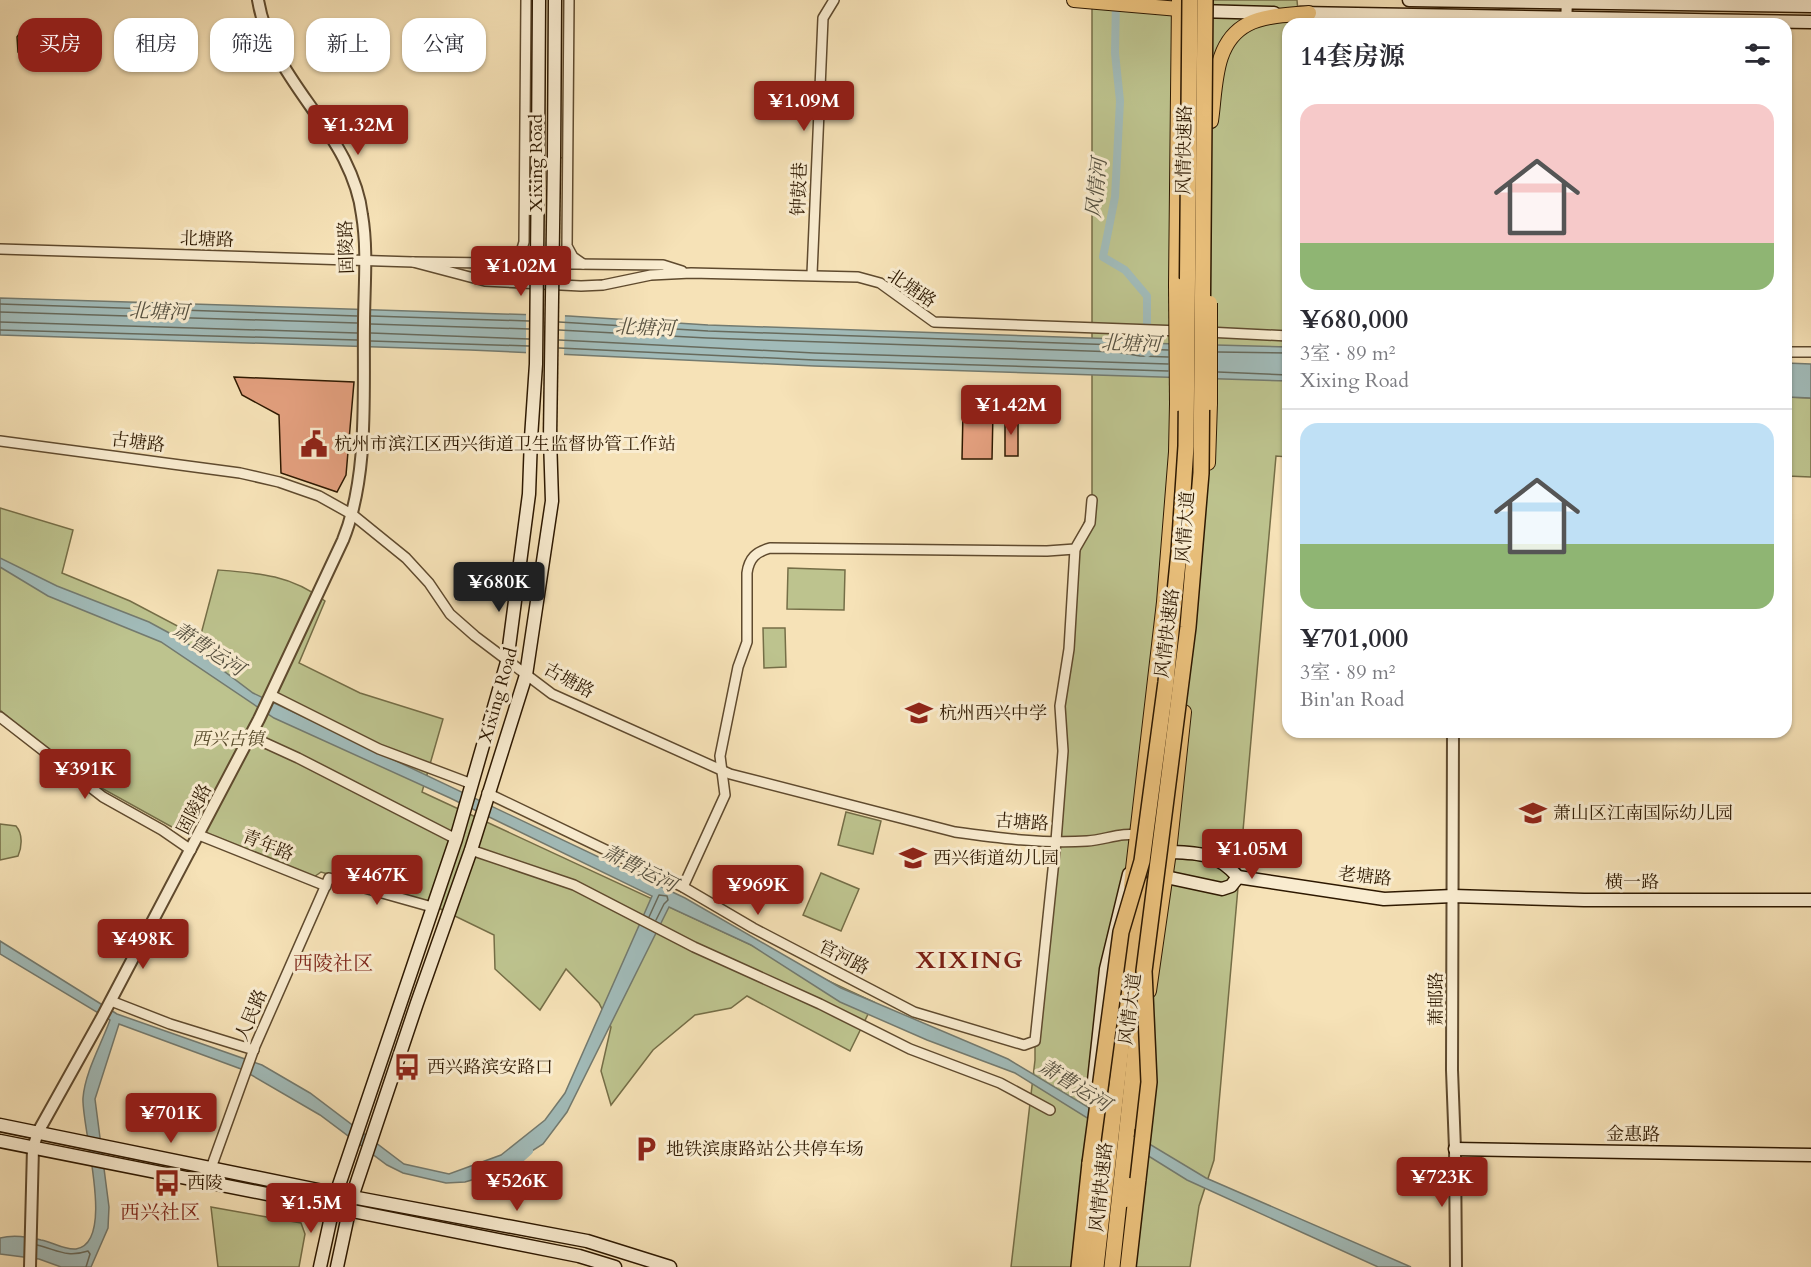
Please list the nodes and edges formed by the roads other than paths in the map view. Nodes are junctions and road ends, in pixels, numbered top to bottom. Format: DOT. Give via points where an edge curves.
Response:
graph roads {
  1 [pos="258,0"];
  2 [pos="526,0"];
  3 [pos="539,0"];
  4 [pos="555,0"];
  5 [pos="569,0"];
  6 [pos="834,0"];
  7 [pos="1074,0"];
  8 [pos="1409,0"];
  9 [pos="1093,1"];
  10 [pos="1567,1"];
  11 [pos="1586,1"];
  12 [pos="1183,3"];
  13 [pos="1210,4"];
  14 [pos="1811,6"];
  15 [pos="1309,14"];
  16 [pos="1282,18"];
  17 [pos="1282,18"];
  18 [pos="1456,18"];
  19 [pos="1566,18"];
  20 [pos="1586,18"];
  21 [pos="1792,22"];
  22 [pos="1811,22"];
  23 [pos="1211,121"];
  24 [pos="0,249"];
  25 [pos="364,260"];
  26 [pos="413,262"];
  27 [pos="510,263"];
  28 [pos="583,264"];
  29 [pos="690,273"];
  30 [pos="812,274"];
  31 [pos="1282,336"];
  32 [pos="1792,352"];
  33 [pos="1811,352"];
  34 [pos="0,441"];
  35 [pos="1092,500"];
  36 [pos="353,515"];
  37 [pos="1075,549"];
  38 [pos="507,662"];
  39 [pos="526,675"];
  40 [pos="270,697"];
  41 [pos="0,717"];
  42 [pos="250,736"];
  43 [pos="1453,738"];
  44 [pos="723,770"];
  45 [pos="471,787"];
  46 [pos="487,795"];
  47 [pos="199,835"];
  48 [pos="1137,835"];
  49 [pos="456,839"];
  50 [pos="1056,841"];
  51 [pos="191,850"];
  52 [pos="471,850"];
  53 [pos="1169,852"];
  54 [pos="1137,859"];
  55 [pos="1166,877"];
  56 [pos="1238,877"];
  57 [pos="327,882"];
  58 [pos="682,887"];
  59 [pos="1453,896"];
  60 [pos="1811,900"];
  61 [pos="432,907"];
  62 [pos="1144,971"];
  63 [pos="111,1001"];
  64 [pos="254,1050"];
  65 [pos="1050,1110"];
  66 [pos="0,1125"];
  67 [pos="38,1132"];
  68 [pos="0,1141"];
  69 [pos="33,1148"];
  70 [pos="1455,1149"];
  71 [pos="1811,1155"];
  72 [pos="212,1168"];
  73 [pos="1134,1176"];
  74 [pos="336,1194"];
  75 [pos="352,1197"];
  76 [pos="333,1208"];
  77 [pos="350,1211"];
  78 [pos="30,1264"];
  79 [pos="320,1267"];
  80 [pos="337,1267"];
  81 [pos="615,1267"];
  82 [pos="670,1267"];
  83 [pos="1072,1267"];
  84 [pos="1079,1267"];
  85 [pos="1089,1267"];
  86 [pos="1096,1267"];
  87 [pos="1112,1267"];
  88 [pos="1118,1267"];
  89 [pos="1128,1267"];
  90 [pos="1456,1267"];
  1 -- 25 [label="street, 固陵路" via="271,45 287,75 344,160 362,215"];
  2 -- 27 [label="street, Xixing Road" via="524,242 521,252"];
  3 -- 38 [label="main road, Xixing Road, bridge" via="536,364 529,494"];
  4 -- 39 [label="main road, Xixing Road, bridge" via="552,501"];
  5 -- 28 [label="street, Xixing Road" via="567,246"];
  6 -- 30 [label="street, 钟鼓巷" via="823,18"];
  7 -- 9 [label="main road"];
  8 -- 10 [label="main road"];
  9 -- 12 [label="main road" via="1147,7"];
  10 -- 11 [label="main road"];
  10 -- 19 [label="street"];
  11 -- 14 [label="main road"];
  11 -- 20 [label="street"];
  12 -- 13 [label="main road"];
  12 -- 48 [label="main road, 风情大道, bridge" via="1176,453 1163,611"];
  12 -- 54 [label="highway, 风情快速路, bridge" via="1186,446 1166,682"];
  13 -- 15 [label="main road"];
  13 -- 23 [label="main road, 风情大道"];
  13 -- 62 [label="highway, 风情快速路, bridge" via="1201,473 1188,627"];
  15 -- 17 [label="main road"];
  15 -- 18 [label="main road"];
  16 -- 23 [label="main road" via="1249,23 1223,47"];
  21 -- 22 [label="main road"];
  23 -- 53 [label="main road, 风情大道, bridge" via="1210,402 1202,549"];
  24 -- 25 [label="street, 北塘路"];
  25 -- 26 [label="street, 北塘路"];
  25 -- 36 [label="street, 固陵路" via="360,478"];
  26 -- 27 [label="street, 北塘路"];
  26 -- 29 [label="street, 北塘路" via="485,281 580,286"];
  27 -- 28 [label="street, 北塘路"];
  28 -- 29 [label="street, 北塘路" via="663,265"];
  29 -- 30 [label="street, 北塘路"];
  30 -- 31 [label="street, 北塘路" via="858,277 880,283 934,322"];
  32 -- 33 [label="street"];
  34 -- 36 [label="street, 古塘路" via="240,473 319,496"];
  35 -- 37 [label="street" via="1090,524"];
  36 -- 38 [label="street, 古塘路" via="406,558 450,614"];
  36 -- 40 [label="street, 固陵路"];
  37 -- 44 [label="street" via="761,550 748,564 747,642 720,756"];
  37 -- 50 [label="street" via="1069,649 1060,706 1063,751"];
  38 -- 39 [label="street, 古塘路"];
  38 -- 45 [label="main road, Xixing Road"];
  39 -- 44 [label="street, 古塘路" via="552,694"];
  39 -- 46 [label="main road, Xixing Road"];
  40 -- 42 [label="street, 固陵路"];
  40 -- 45 [label="street"];
  41 -- 51 [label="street" via="103,797"];
  42 -- 47 [label="street, 固陵路"];
  42 -- 49 [label="street"];
  43 -- 59 [label="street, 萧邮路"];
  44 -- 50 [label="street, 古塘路" via="955,832"];
  44 -- 58 [label="street" via="725,795"];
  45 -- 49 [label="main road, Xixing Road"];
  46 -- 52 [label="main road, Xixing Road"];
  46 -- 58 [label="street, 官河路"];
  47 -- 51 [label="street, 固陵路"];
  47 -- 57 [label="street, 青年路"];
  48 -- 50 [label="street, 古塘路"];
  48 -- 53 [label="street, 古塘路" via="1158,840"];
  48 -- 54 [label="main road, 风情大道"];
  49 -- 61 [label="main road, Xixing Road"];
  50 -- 58 [label="street, 官河路" via="1035,1041 1024,1044 915,1012"];
  51 -- 63 [label="street, 固陵路"];
  52 -- 65 [label="street" via="574,885 694,947 910,1049 1000,1083"];
  52 -- 75 [label="main road, Xixing Road"];
  53 -- 55 [label="main road, 风情大道"];
  53 -- 56 [label="main road, 老塘路" via="1199,853 1216,859"];
  54 -- 83 [label="main road" via="1106,969"];
  54 -- 84 [label="highway, bridge" via="1120,932"];
  54 -- 85 [label="main road, 风情大道" via="1123,949"];
  54 -- 86 [label="highway, 风情快速路, bridge"];
  55 -- 56 [label="main road" via="1222,889"];
  55 -- 73 [label="main road, 风情大道" via="1134,1124"];
  56 -- 59 [label="main road, 老塘路" via="1384,899"];
  57 -- 61 [label="street, 青年路"];
  57 -- 64 [label="street, 人民路"];
  59 -- 60 [label="main road, 横一路"];
  59 -- 70 [label="street, 萧邮路"];
  61 -- 74 [label="main road, Xixing Road"];
  62 -- 73 [label="highway, bridge" via="1149,1082"];
  62 -- 87 [label="highway, 风情快速路, bridge"];
  63 -- 64 [label="street"];
  63 -- 67 [label="street, 固陵路"];
  64 -- 72 [label="street, 人民路"];
  66 -- 67 [label="main road"];
  67 -- 69 [label="street, 固陵路"];
  67 -- 72 [label="main road"];
  68 -- 69 [label="main road"];
  69 -- 76 [label="main road"];
  69 -- 78 [label="street, 固陵路"];
  70 -- 71 [label="main road, 金惠路"];
  70 -- 90 [label="street, 萧邮路"];
  72 -- 74 [label="main road"];
  73 -- 88 [label="main road, 风情大道"];
  73 -- 89 [label="highway"];
  74 -- 75 [label="main road"];
  74 -- 76 [label="main road, Xixing Road"];
  75 -- 77 [label="main road, Xixing Road"];
  75 -- 82 [label="main road" via="587,1241"];
  76 -- 77 [label="main road"];
  76 -- 79 [label="main road, Xixing Road"];
  77 -- 80 [label="main road, Xixing Road"];
  77 -- 81 [label="main road" via="569,1254"];
}
